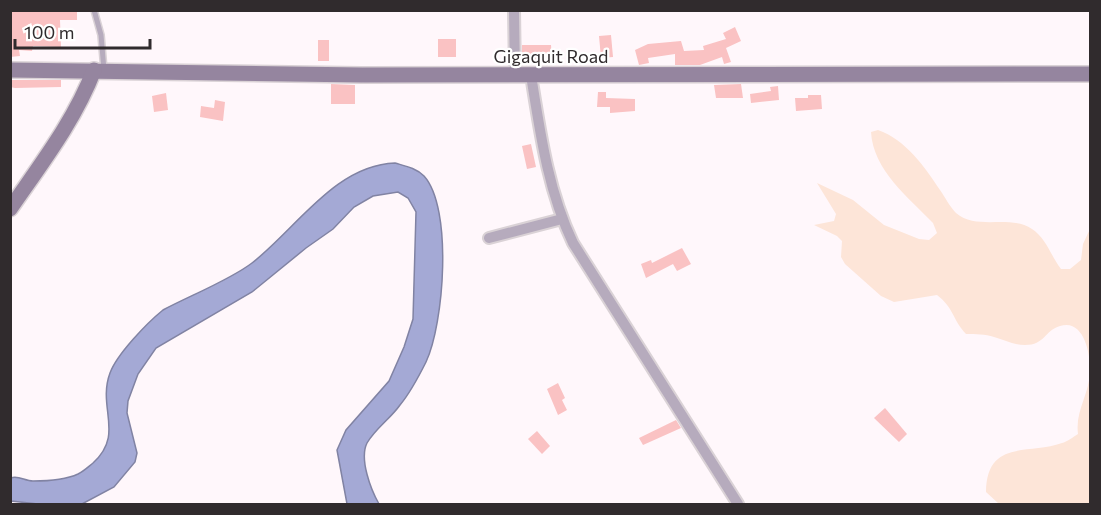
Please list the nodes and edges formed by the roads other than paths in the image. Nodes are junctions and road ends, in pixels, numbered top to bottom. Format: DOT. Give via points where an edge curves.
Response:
graph roads {
  1 [pos="94,10"];
  2 [pos="514,10"];
  3 [pos="10,70"];
  4 [pos="99,70"];
  5 [pos="1090,74"];
  6 [pos="515,75"];
  7 [pos="531,75"];
  8 [pos="10,209"];
  9 [pos="562,219"];
  10 [pos="489,238"];
  11 [pos="738,504"];
  1 -- 4 [label="lane" via="101,35"];
  2 -- 6 [label="street"];
  3 -- 4 [label="main road, Gigaquit Road"];
  4 -- 6 [label="main road, Gigaquit Road"];
  4 -- 8 [label="main road"];
  5 -- 7 [label="main road, Gigaquit Road"];
  6 -- 7 [label="main road, Gigaquit Road"];
  7 -- 9 [label="street" via="543,148"];
  9 -- 10 [label="street"];
  9 -- 11 [label="street" via="578,254"];
}
